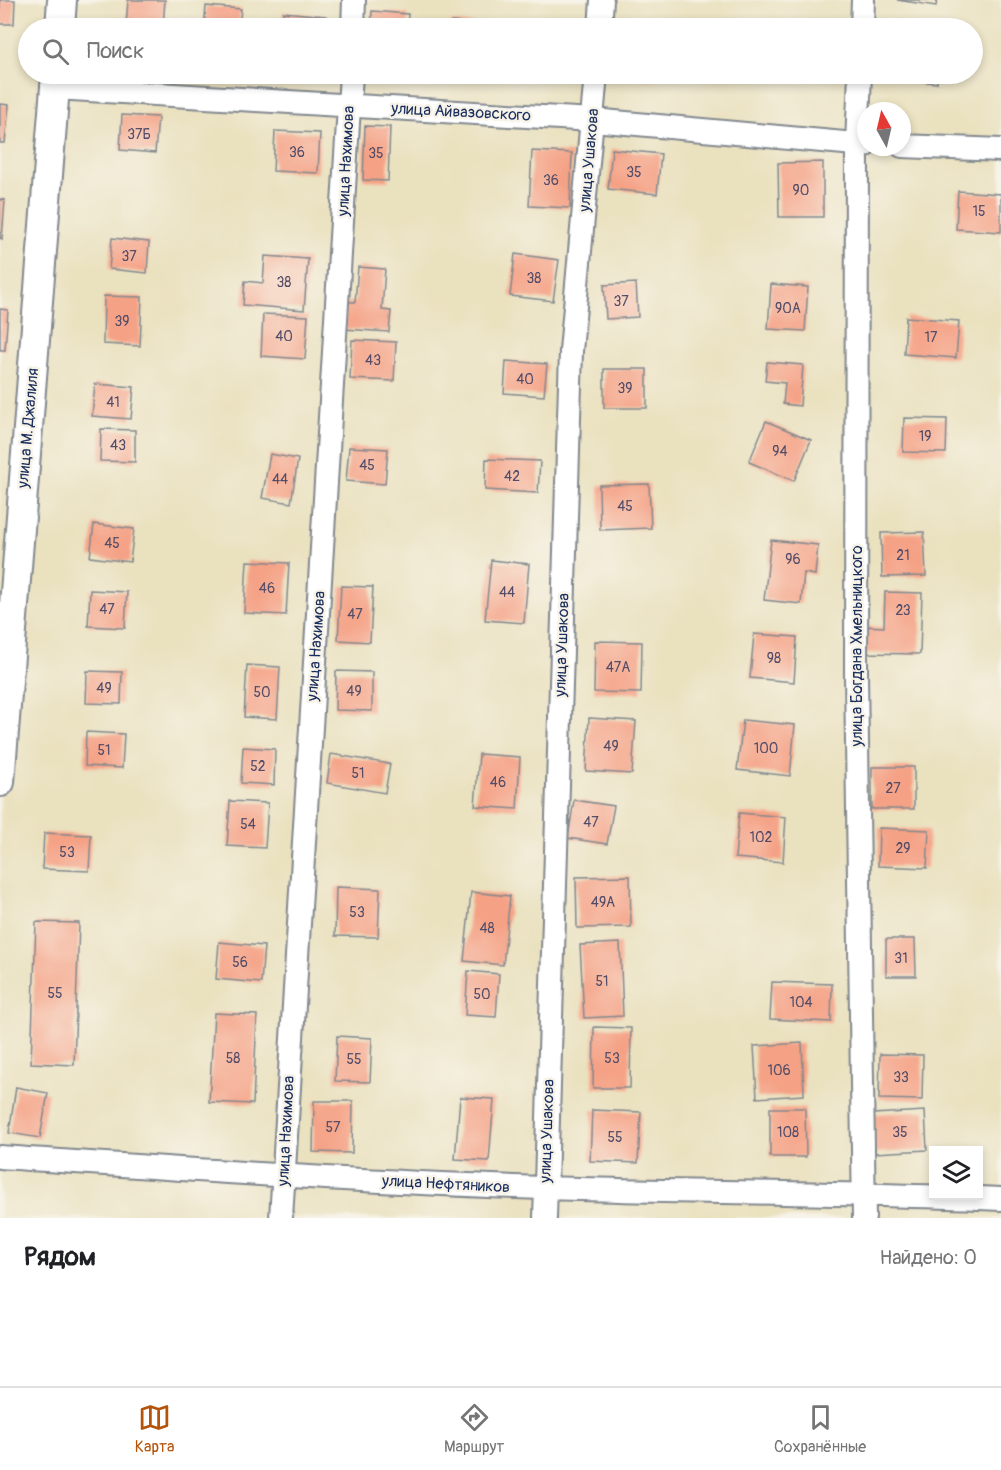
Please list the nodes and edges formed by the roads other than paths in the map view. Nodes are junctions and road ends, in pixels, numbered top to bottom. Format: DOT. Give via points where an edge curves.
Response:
graph roads {
  1 [pos="62,0"];
  2 [pos="354,0"];
  3 [pos="602,0"];
  4 [pos="863,0"];
  5 [pos="61,18"];
  6 [pos="353,18"];
  7 [pos="601,18"];
  8 [pos="862,18"];
  9 [pos="56,84"];
  10 [pos="91,84"];
  11 [pos="350,84"];
  12 [pos="595,84"];
  13 [pos="860,84"];
  14 [pos="860,102"];
  15 [pos="349,106"];
  16 [pos="593,120"];
  17 [pos="857,145"];
  18 [pos="911,146"];
  19 [pos="1001,150"];
  20 [pos="861,156"];
  21 [pos="0,782"];
  22 [pos="0,1157"];
  23 [pos="283,1177"];
  24 [pos="545,1188"];
  25 [pos="864,1192"];
  26 [pos="1001,1199"];
  27 [pos="281,1218"];
  28 [pos="545,1218"];
  29 [pos="864,1218"];
  1 -- 5 [label="street"];
  2 -- 6 [label="street"];
  3 -- 7 [label="street"];
  4 -- 8 [label="street"];
  9 -- 21 [label="street, улица М. Джалиля"];
  10 -- 15 [label="street, улица Айвазовского"];
  11 -- 15 [label="street, улица Нахимова"];
  12 -- 16 [label="street, улица Ушакова"];
  13 -- 14 [label="street, улица Богдана Хмельницкого"];
  15 -- 16 [label="street, улица Айвазовского"];
  15 -- 23 [label="street, улица Нахимова"];
  16 -- 17 [label="street, улица Айвазовского"];
  16 -- 24 [label="street, улица Ушакова" via="571,351"];
  18 -- 19 [label="street"];
  20 -- 25 [label="street, улица Богдана Хмельницкого" via="856,674"];
  22 -- 23 [label="street, улица Нефтяников"];
  23 -- 24 [label="street, улица Нефтяников"];
  23 -- 27 [label="street, улица Нахимова"];
  24 -- 25 [label="street, улица Нефтяников"];
  24 -- 28 [label="street, улица Ушакова"];
  25 -- 26 [label="street, улица Нефтяников"];
  25 -- 29 [label="street, улица Богдана Хмельницкого"];
}
